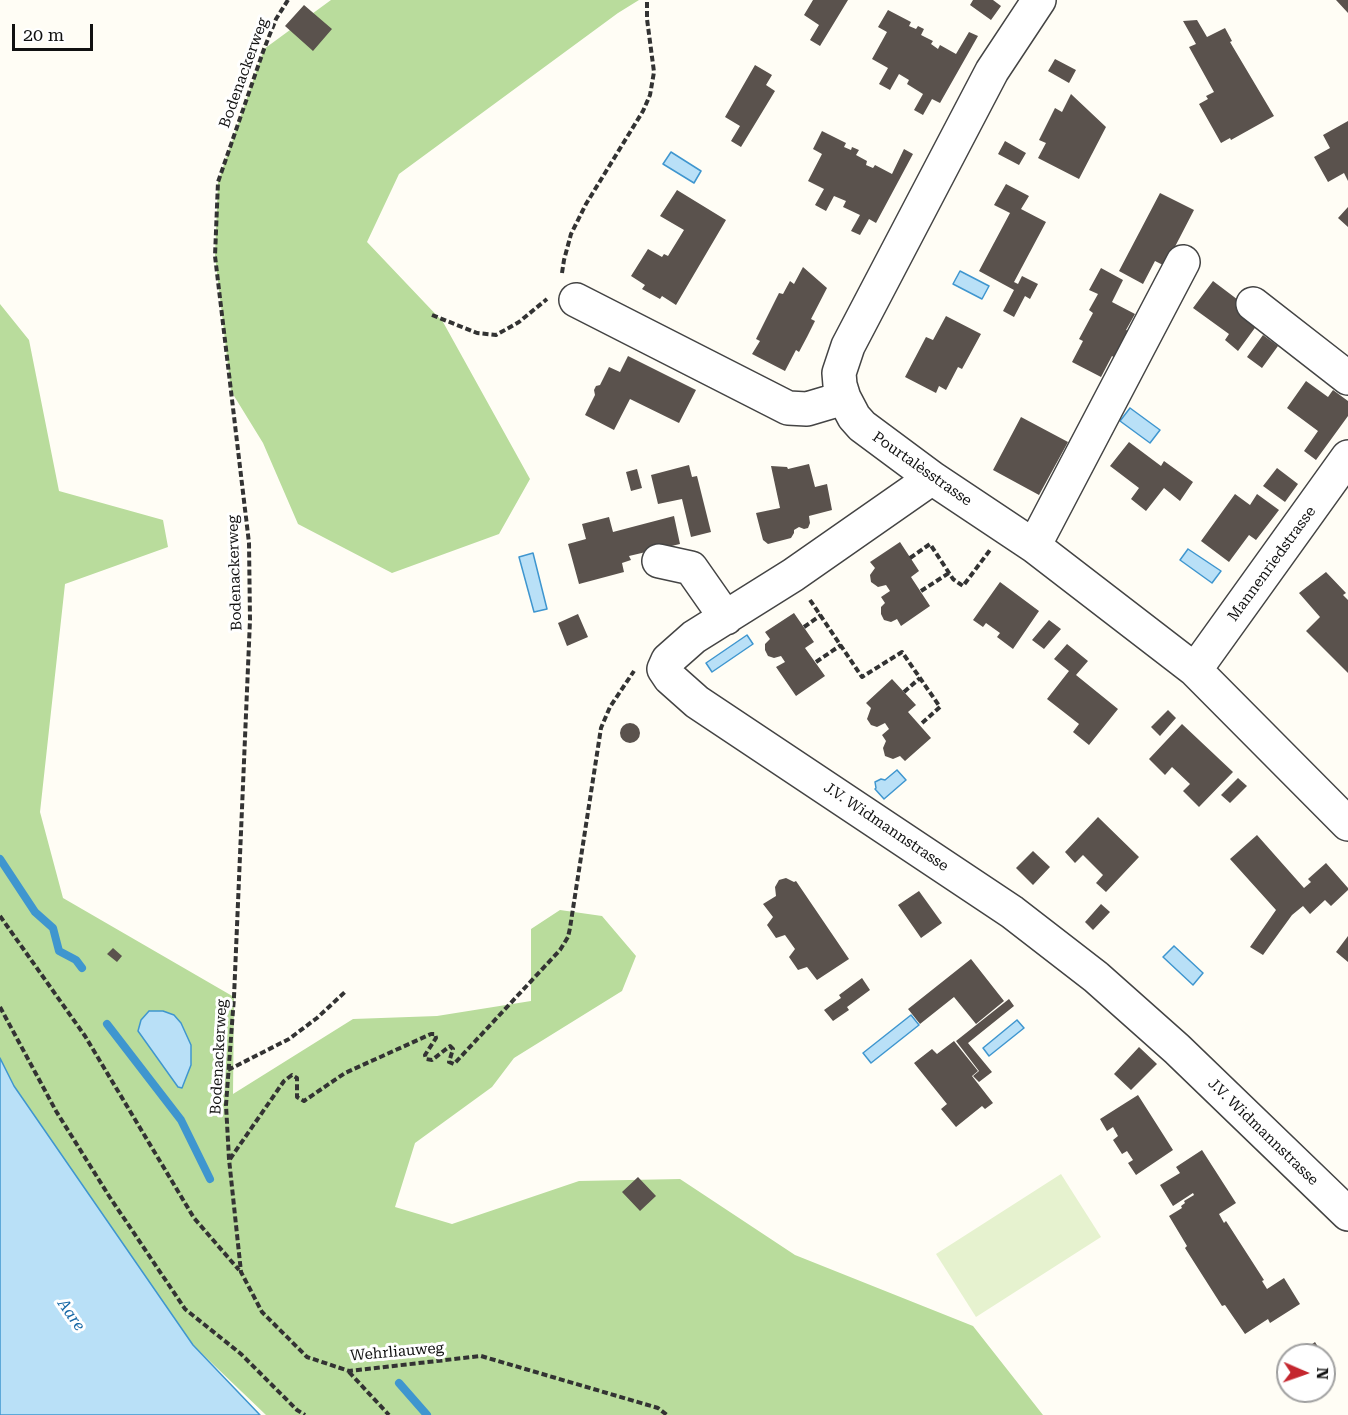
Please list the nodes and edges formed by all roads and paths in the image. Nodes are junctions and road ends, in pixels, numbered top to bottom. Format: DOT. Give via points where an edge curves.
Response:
graph roads {
  1 [pos="288,0"];
  2 [pos="647,0"];
  3 [pos="1040,0"];
  4 [pos="1183,262"];
  5 [pos="571,295"];
  6 [pos="1253,304"];
  7 [pos="432,315"];
  8 [pos="1348,378"];
  9 [pos="844,398"];
  10 [pos="1348,457"];
  11 [pos="932,478"];
  12 [pos="1006,527"];
  13 [pos="1034,546"];
  14 [pos="910,558"];
  15 [pos="659,561"];
  16 [pos="949,573"];
  17 [pos="793,575"];
  18 [pos="921,591"];
  19 [pos="821,615"];
  20 [pos="726,618"];
  21 [pos="804,627"];
  22 [pos="841,645"];
  23 [pos="816,662"];
  24 [pos="651,667"];
  25 [pos="1195,670"];
  26 [pos="920,678"];
  27 [pos="904,692"];
  28 [pos="920,725"];
  29 [pos="1348,824"];
  30 [pos="0,916"];
  31 [pos="346,991"];
  32 [pos="0,1007"];
  33 [pos="227,1070"];
  34 [pos="229,1159"];
  35 [pos="1348,1214"];
  36 [pos="241,1272"];
  37 [pos="349,1371"];
  38 [pos="305,1415"];
  39 [pos="389,1415"];
  40 [pos="667,1415"];
  1 -- 33 [label="path, Bodenackerweg" via="264,49 218,182 215,256 250,554 234,997"];
  2 -- 5 [label="path" via="654,72 650,95 571,234 562,270"];
  3 -- 9 [label="street, Pourtalèsstrasse" via="992,71 848,346 840,373"];
  4 -- 13 [label="street"];
  5 -- 7 [label="path" via="555,292 519,322 496,335 477,333"];
  5 -- 9 [label="street" via="788,408 807,409"];
  6 -- 8 [label="street"];
  9 -- 11 [label="street, Pourtalèsstrasse" via="862,426"];
  10 -- 25 [label="street, Mannenriedstrasse"];
  11 -- 12 [label="street, Pourtalèsstrasse"];
  11 -- 17 [label="street"];
  12 -- 13 [label="street, Pourtalèsstrasse"];
  12 -- 16 [label="path" via="963,586"];
  13 -- 25 [label="street, Pourtalèsstrasse"];
  14 -- 16 [label="path" via="930,544"];
  15 -- 20 [label="street" via="691,568"];
  16 -- 18 [label="path"];
  17 -- 19 [label="path"];
  17 -- 20 [label="street"];
  19 -- 21 [label="path"];
  19 -- 22 [label="path"];
  20 -- 24 [label="street" via="668,660"];
  22 -- 23 [label="path"];
  22 -- 26 [label="path" via="862,677 902,652"];
  24 -- 34 [label="path" via="614,699 601,728 570,928 560,950 454,1064 449,1060 452,1046 432,1060 426,1059 425,1054 436,1038 431,1034 345,1073 304,1101 297,1098 297,1078 292,1075"];
  24 -- 35 [label="street, J.V. Widmannstrasse" via="1052,941 1177,1049"];
  25 -- 29 [label="street, Pourtalèsstrasse"];
  26 -- 27 [label="path"];
  26 -- 28 [label="path" via="940,707"];
  30 -- 36 [label="path" via="85,1036 194,1218"];
  31 -- 33 [label="path" via="289,1039"];
  32 -- 38 [label="path" via="56,1111 185,1309 241,1354"];
  33 -- 34 [label="path, Bodenackerweg"];
  34 -- 36 [label="path, Wehrliauweg"];
  36 -- 37 [label="path, Wehrliauweg" via="262,1312 307,1358"];
  37 -- 39 [label="path"];
  37 -- 40 [label="path, Wehrliauweg" via="482,1356 658,1408"];
}
